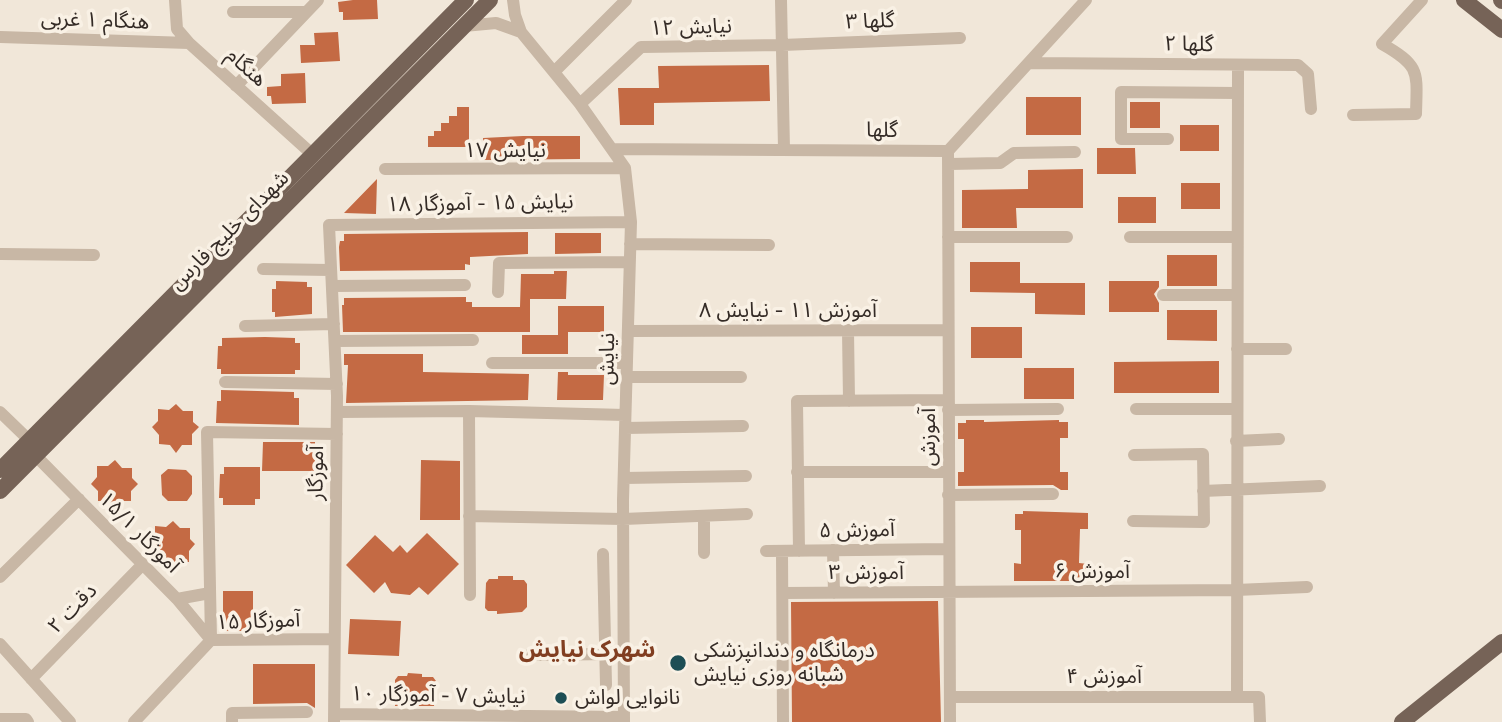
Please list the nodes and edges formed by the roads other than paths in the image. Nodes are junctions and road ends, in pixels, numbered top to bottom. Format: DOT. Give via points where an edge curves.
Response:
graph roads {
  1 [pos="175,0"];
  2 [pos="318,0"];
  3 [pos="466,0"];
  4 [pos="490,0"];
  5 [pos="513,0"];
  6 [pos="626,0"];
  7 [pos="781,0"];
  8 [pos="1086,0"];
  9 [pos="1422,0"];
  10 [pos="1464,0"];
  11 [pos="233,12"];
  12 [pos="306,12"];
  13 [pos="463,26"];
  14 [pos="1502,30"];
  15 [pos="521,32"];
  16 [pos="0,37"];
  17 [pos="960,38"];
  18 [pos="189,43"];
  19 [pos="782,45"];
  20 [pos="1030,63"];
  21 [pos="1238,65"];
  22 [pos="554,72"];
  23 [pos="236,86"];
  24 [pos="1238,93"];
  25 [pos="580,104"];
  26 [pos="1311,109"];
  27 [pos="1353,115"];
  28 [pos="1168,139"];
  29 [pos="612,149"];
  30 [pos="784,149"];
  31 [pos="1075,152"];
  32 [pos="312,154"];
  33 [pos="949,157"];
  34 [pos="386,169"];
  35 [pos="625,169"];
  36 [pos="631,222"];
  37 [pos="329,225"];
  38 [pos="948,237"];
  39 [pos="1068,237"];
  40 [pos="1130,237"];
  41 [pos="1237,237"];
  42 [pos="630,244"];
  43 [pos="769,245"];
  44 [pos="0,254"];
  45 [pos="94,255"];
  46 [pos="629,262"];
  47 [pos="210,268"];
  48 [pos="263,269"];
  49 [pos="331,270"];
  50 [pos="466,285"];
  51 [pos="332,286"];
  52 [pos="190,289"];
  53 [pos="498,292"];
  54 [pos="1163,295"];
  55 [pos="1237,295"];
  56 [pos="334,324"];
  57 [pos="245,326"];
  58 [pos="848,330"];
  59 [pos="948,330"];
  60 [pos="628,331"];
  61 [pos="473,340"];
  62 [pos="335,341"];
  63 [pos="1237,349"];
  64 [pos="1286,349"];
  65 [pos="492,363"];
  66 [pos="627,363"];
  67 [pos="627,377"];
  68 [pos="741,377"];
  69 [pos="225,382"];
  70 [pos="337,384"];
  71 [pos="849,401"];
  72 [pos="948,405"];
  73 [pos="1058,409"];
  74 [pos="1136,409"];
  75 [pos="1236,409"];
  76 [pos="470,411"];
  77 [pos="0,412"];
  78 [pos="337,412"];
  79 [pos="625,421"];
  80 [pos="743,426"];
  81 [pos="337,434"];
  82 [pos="1279,439"];
  83 [pos="29,440"];
  84 [pos="1236,441"];
  85 [pos="1134,455"];
  86 [pos="36,456"];
  87 [pos="0,470"];
  88 [pos="797,472"];
  89 [pos="948,472"];
  90 [pos="746,475"];
  91 [pos="624,478"];
  92 [pos="1320,486"];
  93 [pos="0,491"];
  94 [pos="1203,491"];
  95 [pos="1236,491"];
  96 [pos="1053,494"];
  97 [pos="948,495"];
  98 [pos="79,499"];
  99 [pos="747,514"];
  100 [pos="470,516"];
  101 [pos="704,516"];
  102 [pos="623,519"];
  103 [pos="1133,521"];
  104 [pos="948,549"];
  105 [pos="833,550"];
  106 [pos="766,551"];
  107 [pos="782,551"];
  108 [pos="799,551"];
  109 [pos="603,554"];
  110 [pos="704,554"];
  111 [pos="142,565"];
  112 [pos="0,576"];
  113 [pos="1307,587"];
  114 [pos="1236,590"];
  115 [pos="949,592"];
  116 [pos="210,593"];
  117 [pos="783,593"];
  118 [pos="834,593"];
  119 [pos="470,595"];
  120 [pos="177,599"];
  121 [pos="334,639"];
  122 [pos="211,640"];
  123 [pos="1502,642"];
  124 [pos="0,645"];
  125 [pos="529,654"];
  126 [pos="606,654"];
  127 [pos="624,654"];
  128 [pos="31,679"];
  129 [pos="606,685"];
  130 [pos="950,696"];
  131 [pos="1237,696"];
  132 [pos="307,712"];
  133 [pos="334,718"];
  134 [pos="0,719"];
  135 [pos="413,719"];
  136 [pos="539,719"];
  137 [pos="624,720"];
  138 [pos="28,722"];
  139 [pos="70,722"];
  140 [pos="134,722"];
  141 [pos="232,722"];
  142 [pos="783,722"];
  143 [pos="950,722"];
  144 [pos="1260,722"];
  145 [pos="1402,722"];
  1 -- 18 [label="street, هنگام" via="177,29"];
  2 -- 12 [label="street"];
  3 -- 32 [label="main road, شهدای خلیج فارس"];
  4 -- 13 [label="main road, شهدای خلیج فارس"];
  5 -- 15 [label="street, نیایش"];
  6 -- 22 [label="street"];
  7 -- 19 [label="street"];
  8 -- 20 [label="street"];
  9 -- 27 [label="street" via="1382,44 1413,66 1416,114"];
  10 -- 14 [label="main road"];
  11 -- 12 [label="street"];
  12 -- 23 [label="street"];
  13 -- 15 [label="street" via="496,23"];
  13 -- 47 [label="main road, شهدای خلیج فارس"];
  15 -- 22 [label="street, نیایش"];
  16 -- 18 [label="street, هنگام ۱ غربی"];
  17 -- 19 [label="street, گلها ۳"];
  18 -- 23 [label="street, هنگام"];
  19 -- 25 [label="street, نیایش ۱۲" via="641,47"];
  19 -- 30 [label="street"];
  20 -- 21 [label="street, گلها ۲"];
  20 -- 33 [label="street"];
  21 -- 24 [label="street"];
  21 -- 26 [label="street, گلها ۲" via="1298,65 1308,74"];
  22 -- 25 [label="street, نیایش"];
  23 -- 32 [label="street, هنگام"];
  24 -- 28 [label="street" via="1121,92 1121,139"];
  24 -- 41 [label="street"];
  25 -- 29 [label="street, نیایش"];
  29 -- 30 [label="street, گلها"];
  29 -- 35 [label="street, نیایش"];
  30 -- 33 [label="street, گلها"];
  31 -- 33 [label="street, گلها" via="1014,153 1000,163"];
  32 -- 47 [label="main road, شهدای خلیج فارس"];
  33 -- 38 [label="street, آموزش"];
  34 -- 35 [label="street, نیایش ۱۷"];
  35 -- 36 [label="street, نیایش"];
  36 -- 37 [label="street, نیایش ۱۵ - آموزگار ۱۸"];
  36 -- 42 [label="street, نیایش"];
  37 -- 49 [label="street, آموزگار"];
  38 -- 39 [label="street"];
  38 -- 59 [label="street, آموزش"];
  40 -- 41 [label="street"];
  41 -- 55 [label="street"];
  42 -- 43 [label="street"];
  42 -- 46 [label="street, نیایش"];
  44 -- 45 [label="street"];
  46 -- 53 [label="street" via="499,263"];
  46 -- 60 [label="street, نیایش"];
  47 -- 52 [label="main road, شهدای خلیج فارس"];
  48 -- 49 [label="street"];
  49 -- 51 [label="street, آموزگار"];
  50 -- 51 [label="street"];
  51 -- 56 [label="street, آموزگار"];
  52 -- 83 [label="main road, شهدای خلیج فارس"];
  52 -- 86 [label="main road, شهدای خلیج فارس"];
  54 -- 55 [label="street"];
  55 -- 63 [label="street"];
  56 -- 57 [label="street"];
  56 -- 62 [label="street, آموزگار"];
  58 -- 59 [label="street, آموزش ۱۱ - نیایش ۸"];
  58 -- 60 [label="street, آموزش ۱۱ - نیایش ۸"];
  58 -- 71 [label="street"];
  59 -- 72 [label="street, آموزش"];
  60 -- 66 [label="street, نیایش"];
  61 -- 62 [label="street"];
  62 -- 70 [label="street, آموزگار"];
  63 -- 64 [label="street"];
  63 -- 75 [label="street"];
  65 -- 66 [label="street"];
  66 -- 67 [label="street, نیایش"];
  67 -- 68 [label="street"];
  67 -- 79 [label="street, نیایش"];
  69 -- 70 [label="street"];
  70 -- 78 [label="street, آموزگار"];
  71 -- 72 [label="street"];
  71 -- 88 [label="street" via="797,401"];
  72 -- 73 [label="street"];
  72 -- 89 [label="street, آموزش"];
  74 -- 75 [label="street"];
  75 -- 84 [label="street"];
  76 -- 78 [label="street"];
  76 -- 79 [label="street"];
  76 -- 100 [label="street"];
  77 -- 83 [label="street"];
  78 -- 81 [label="street, آموزگار"];
  79 -- 80 [label="street"];
  79 -- 91 [label="street, نیایش"];
  81 -- 116 [label="street" via="207,432"];
  81 -- 121 [label="street, آموزگار"];
  82 -- 84 [label="street"];
  83 -- 87 [label="main road, شهدای خلیج فارس"];
  84 -- 95 [label="street"];
  85 -- 94 [label="street" via="1203,454"];
  86 -- 93 [label="main road, شهدای خلیج فارس"];
  86 -- 98 [label="street, آموزگار ۱۵/۱"];
  88 -- 89 [label="street"];
  88 -- 108 [label="street"];
  89 -- 97 [label="street, آموزش"];
  90 -- 91 [label="street"];
  91 -- 102 [label="street, نیایش"];
  92 -- 95 [label="street"];
  94 -- 95 [label="street"];
  94 -- 103 [label="street" via="1204,522"];
  95 -- 114 [label="street"];
  96 -- 97 [label="street"];
  97 -- 104 [label="street, آموزش"];
  98 -- 111 [label="street, آموزگار ۱۵/۱"];
  98 -- 112 [label="street"];
  99 -- 101 [label="street"];
  100 -- 102 [label="street"];
  100 -- 119 [label="street"];
  101 -- 102 [label="street"];
  101 -- 110 [label="street"];
  102 -- 127 [label="street, نیایش"];
  104 -- 105 [label="street, آموزش ۵"];
  104 -- 115 [label="street, آموزش"];
  105 -- 108 [label="street, آموزش ۵"];
  105 -- 118 [label="street"];
  106 -- 107 [label="street, آموزش ۵"];
  107 -- 108 [label="street, آموزش ۵"];
  107 -- 117 [label="street"];
  109 -- 126 [label="street"];
  111 -- 120 [label="street, آموزگار ۱۵/۱"];
  111 -- 128 [label="street, دقت ۲"];
  113 -- 114 [label="street, آموزش ۶"];
  114 -- 115 [label="street, آموزش ۶"];
  114 -- 131 [label="street"];
  115 -- 118 [label="street, آموزش ۳"];
  115 -- 130 [label="street, آموزش"];
  116 -- 120 [label="street"];
  116 -- 122 [label="street"];
  117 -- 118 [label="street, آموزش ۳"];
  117 -- 142 [label="street"];
  120 -- 122 [label="street, آموزگار ۱۵/۱"];
  121 -- 122 [label="street, آموزگار ۱۵"];
  121 -- 133 [label="street, آموزگار"];
  122 -- 140 [label="street, آموزگار ۱۵"];
  123 -- 145 [label="main road"];
  124 -- 128 [label="street"];
  125 -- 126 [label="street"];
  126 -- 127 [label="street"];
  126 -- 129 [label="street"];
  127 -- 137 [label="street, نیایش"];
  128 -- 139 [label="street"];
  130 -- 131 [label="street, آموزش ۴"];
  130 -- 143 [label="street, آموزش"];
  131 -- 144 [label="street, آموزش ۴" via="1259,696"];
  132 -- 141 [label="street" via="232,713"];
  133 -- 135 [label="street, نیایش ۷ - آموزگار ۱۰"];
  134 -- 138 [label="street"];
  135 -- 136 [label="street, نیایش ۷ - آموزگار ۱۰"];
  136 -- 137 [label="street, نیایش ۷ - آموزگار ۱۰"];
}
